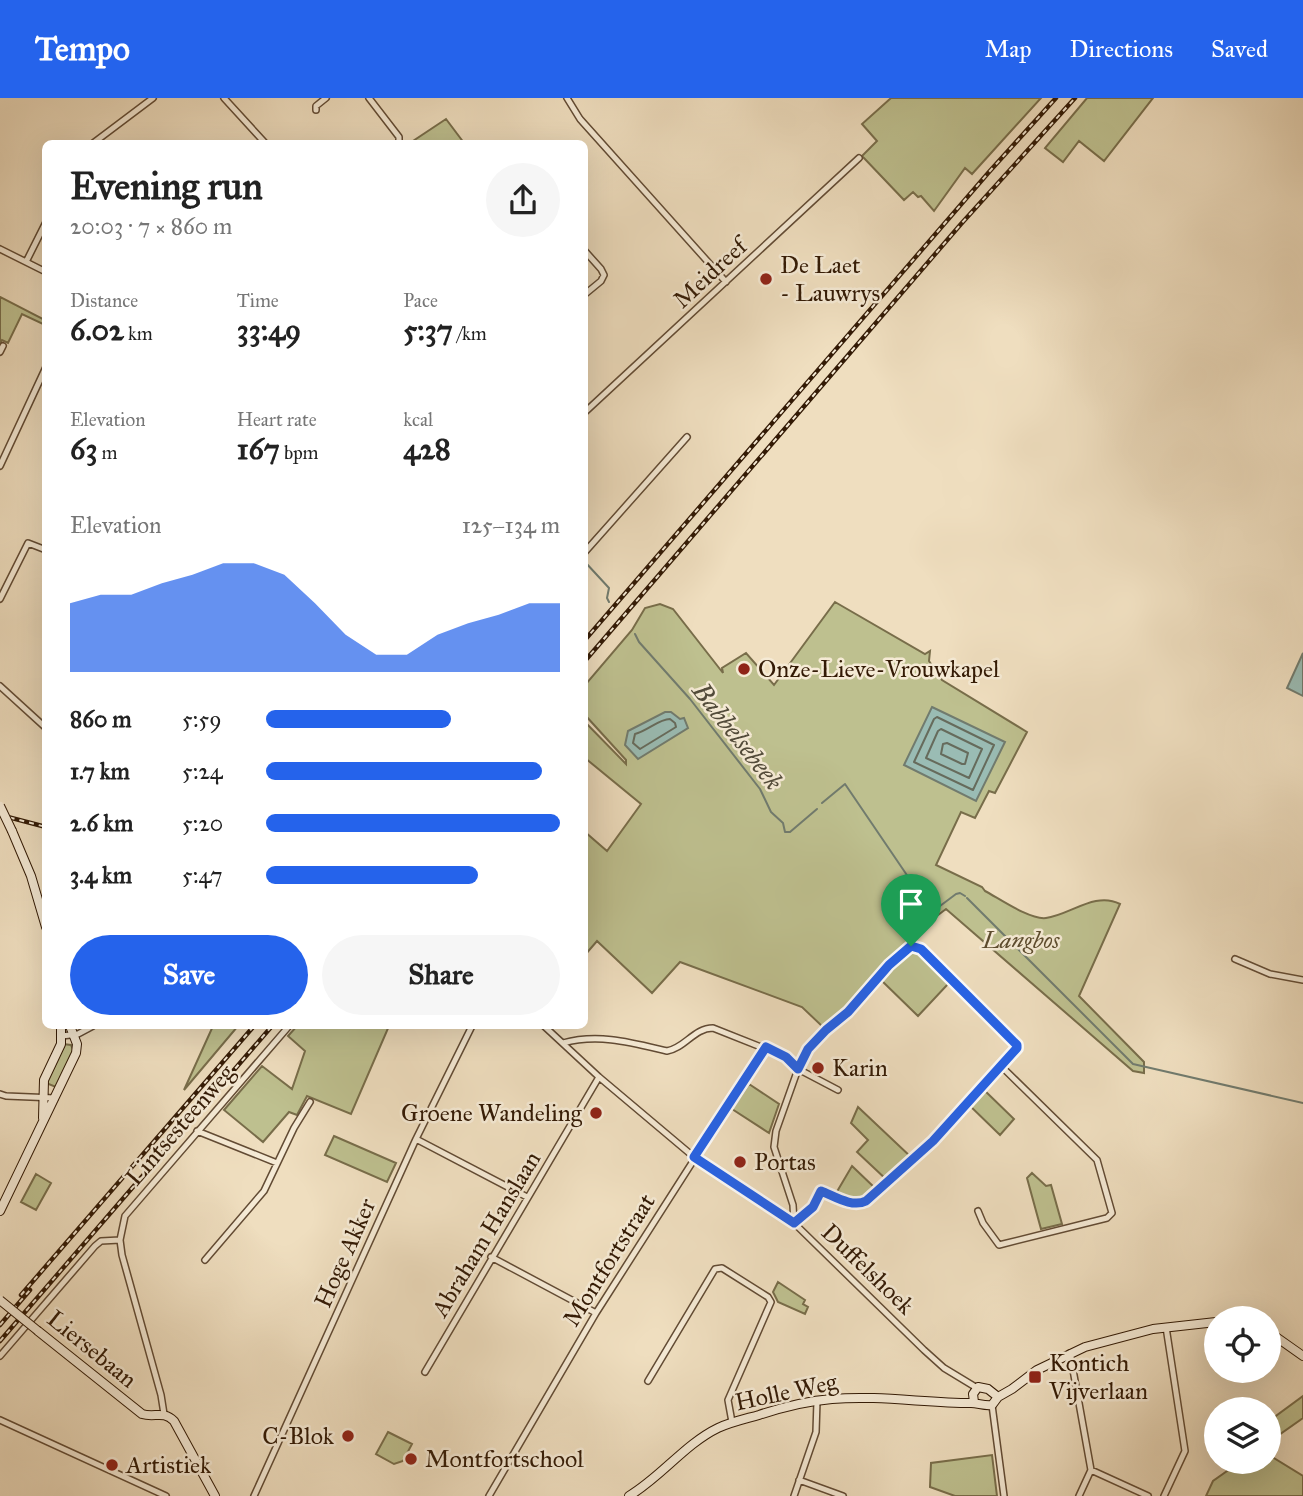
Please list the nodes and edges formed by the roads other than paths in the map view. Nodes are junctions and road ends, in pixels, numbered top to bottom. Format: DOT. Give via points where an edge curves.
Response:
graph roads {
  1 [pos="153,98"];
  2 [pos="224,98"];
  3 [pos="326,98"];
  4 [pos="369,98"];
  5 [pos="567,98"];
  6 [pos="316,110"];
  7 [pos="97,140"];
  8 [pos="263,140"];
  9 [pos="399,140"];
  10 [pos="859,158"];
  11 [pos="42,230"];
  12 [pos="0,249"];
  13 [pos="588,255"];
  14 [pos="26,262"];
  15 [pos="42,270"];
  16 [pos="726,282"];
  17 [pos="588,292"];
  18 [pos="3,346"];
  19 [pos="0,352"];
  20 [pos="42,376"];
  21 [pos="588,409"];
  22 [pos="687,437"];
  23 [pos="0,466"];
  24 [pos="42,548"];
  25 [pos="588,548"];
  26 [pos="0,599"];
  27 [pos="0,686"];
  28 [pos="42,724"];
  29 [pos="0,806"];
  30 [pos="42,913"];
  31 [pos="1235,959"];
  32 [pos="1303,980"];
  33 [pos="61,1029"];
  34 [pos="71,1029"];
  35 [pos="87,1029"];
  36 [pos="286,1029"];
  37 [pos="471,1029"];
  38 [pos="547,1029"];
  39 [pos="74,1035"];
  40 [pos="62,1036"];
  41 [pos="563,1043"];
  42 [pos="766,1047"];
  43 [pos="1001,1066"];
  44 [pos="798,1069"];
  45 [pos="599,1077"];
  46 [pos="838,1090"];
  47 [pos="0,1094"];
  48 [pos="42,1097"];
  49 [pos="55,1098"];
  50 [pos="310,1102"];
  51 [pos="43,1118"];
  52 [pos="198,1131"];
  53 [pos="416,1139"];
  54 [pos="694,1157"];
  55 [pos="277,1163"];
  56 [pos="527,1197"];
  57 [pos="0,1211"];
  58 [pos="978,1211"];
  59 [pos="125,1216"];
  60 [pos="794,1223"];
  61 [pos="120,1240"];
  62 [pos="491,1257"];
  63 [pos="205,1260"];
  64 [pos="0,1300"];
  65 [pos="596,1313"];
  66 [pos="1204,1323"];
  67 [pos="1166,1327"];
  68 [pos="1281,1340"];
  69 [pos="1070,1353"];
  70 [pos="0,1356"];
  71 [pos="1303,1356"];
  72 [pos="425,1372"];
  73 [pos="648,1381"];
  74 [pos="977,1388"];
  75 [pos="998,1397"];
  76 [pos="817,1401"];
  77 [pos="974,1402"];
  78 [pos="992,1405"];
  79 [pos="164,1414"];
  80 [pos="0,1420"];
  81 [pos="732,1422"];
  82 [pos="1091,1470"];
  83 [pos="799,1480"];
  84 [pos="166,1496"];
  85 [pos="215,1496"];
  86 [pos="254,1496"];
  87 [pos="489,1496"];
  88 [pos="629,1496"];
  89 [pos="794,1496"];
  90 [pos="843,1496"];
  91 [pos="1004,1496"];
  92 [pos="1079,1496"];
  93 [pos="1148,1496"];
  94 [pos="1164,1496"];
  1 -- 7 [label="street"];
  2 -- 8 [label="street"];
  3 -- 6 [label="street"];
  4 -- 9 [label="street"];
  5 -- 16 [label="street"];
  10 -- 16 [label="street, Meidreef"];
  11 -- 14 [label="street"];
  12 -- 14 [label="street"];
  13 -- 17 [label="street" via="604,275"];
  14 -- 15 [label="street"];
  16 -- 21 [label="street, Meidreef"];
  18 -- 19 [label="street"];
  20 -- 23 [label="street"];
  22 -- 25 [label="street"];
  24 -- 26 [label="street" via="28,543"];
  27 -- 28 [label="street"];
  29 -- 30 [label="street, bridge"];
  31 -- 32 [label="street" via="1270,974"];
  33 -- 40 [label="street"];
  34 -- 39 [label="street"];
  35 -- 39 [label="street"];
  36 -- 52 [label="street, Lintsesteenweg"];
  37 -- 53 [label="street, Hoge Akker"];
  38 -- 41 [label="street"];
  39 -- 40 [label="street"];
  39 -- 49 [label="street" via="76,1053"];
  40 -- 48 [label="street"];
  41 -- 42 [label="street" via="619,1039 667,1051 705,1028 713,1028"];
  41 -- 45 [label="street"];
  42 -- 44 [label="street"];
  42 -- 54 [label="street, Montfortstraat"];
  43 -- 44 [label="street, Duffelshoek" via="1017,1048 1016,1042 921,949 911,946 808,1049"];
  43 -- 58 [label="street" via="1098,1162 1111,1213 1107,1218 999,1245"];
  43 -- 60 [label="street" via="933,1141 872,1196 856,1204 821,1191 813,1207"];
  44 -- 46 [label="street"];
  44 -- 60 [label="street, Duffelshoek" via="774,1147 793,1205"];
  45 -- 54 [label="street"];
  45 -- 56 [label="street, Abraham Hanslaan"];
  47 -- 48 [label="street"];
  48 -- 49 [label="street"];
  48 -- 51 [label="street"];
  49 -- 51 [label="street"];
  50 -- 55 [label="street"];
  51 -- 57 [label="street"];
  52 -- 55 [label="street"];
  52 -- 59 [label="street, Lintsesteenweg"];
  53 -- 56 [label="street"];
  53 -- 86 [label="street, Hoge Akker"];
  54 -- 60 [label="street"];
  54 -- 65 [label="street, Montfortstraat"];
  55 -- 63 [label="street" via="264,1191"];
  56 -- 62 [label="street, Abraham Hanslaan"];
  59 -- 61 [label="street, Liersebaan"];
  60 -- 74 [label="street, Duffelshoek" via="924,1350"];
  61 -- 70 [label="street" via="101,1241"];
  61 -- 79 [label="street, Liersebaan"];
  62 -- 65 [label="street"];
  62 -- 72 [label="street, Abraham Hanslaan"];
  64 -- 79 [label="street, Liersebaan, bridge" via="142,1415"];
  65 -- 87 [label="street, Montfortstraat"];
  66 -- 67 [label="street"];
  67 -- 69 [label="street"];
  67 -- 94 [label="street" via="1185,1452"];
  68 -- 71 [label="street"];
  69 -- 75 [label="street"];
  69 -- 82 [label="street"];
  73 -- 81 [label="street" via="715,1269 722,1268 772,1304 728,1400"];
  74 -- 75 [label="street, Duffelshoek"];
  74 -- 77 [label="street"];
  75 -- 78 [label="street"];
  76 -- 77 [label="street, Holle Weg"];
  76 -- 81 [label="street, Holle Weg"];
  76 -- 83 [label="street" via="817,1429"];
  77 -- 78 [label="street"];
  78 -- 91 [label="street"];
  79 -- 85 [label="street, Liersebaan" via="174,1421"];
  80 -- 84 [label="street"];
  81 -- 88 [label="street, Holle Weg" via="698,1441"];
  82 -- 92 [label="street"];
  82 -- 93 [label="street"];
  83 -- 89 [label="street"];
  83 -- 90 [label="street"];
}
